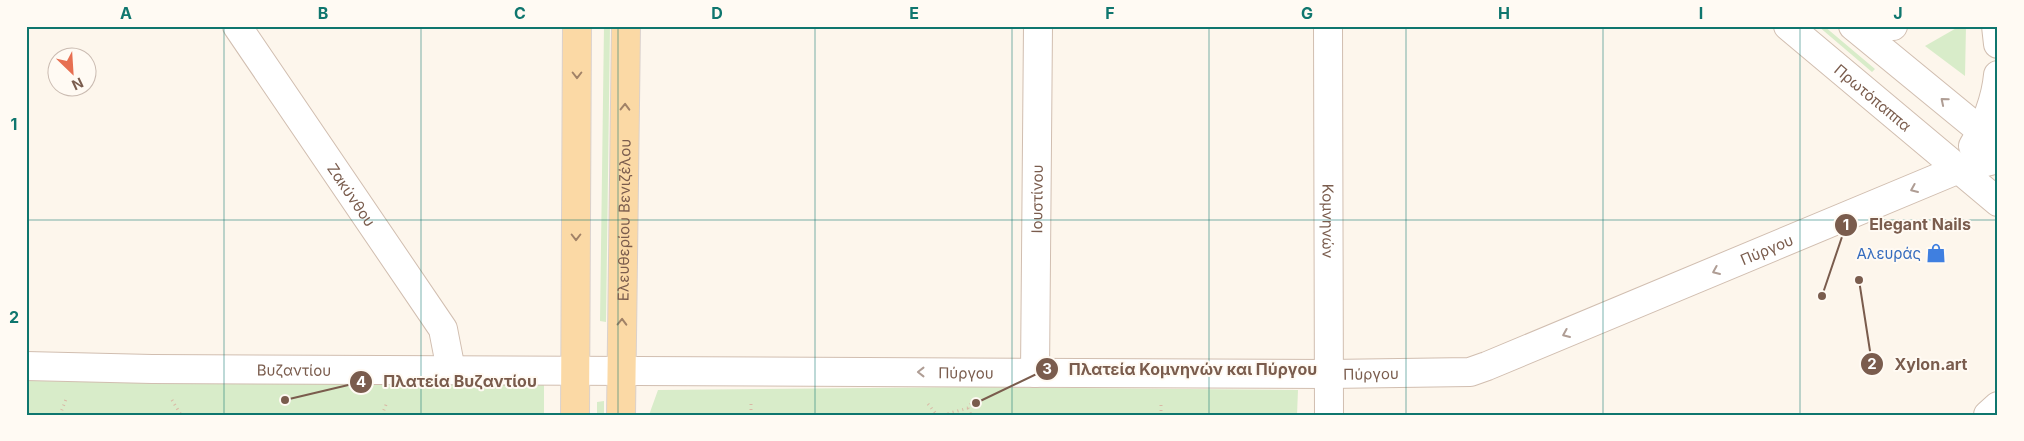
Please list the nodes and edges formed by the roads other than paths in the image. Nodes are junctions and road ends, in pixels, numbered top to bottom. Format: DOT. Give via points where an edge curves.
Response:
graph roads {
  1 [pos="237,26"];
  2 [pos="577,26"];
  3 [pos="626,26"];
  4 [pos="1038,26"];
  5 [pos="1328,26"];
  6 [pos="1788,26"];
  7 [pos="1893,26"];
  8 [pos="1996,26"];
  9 [pos="1854,27"];
  10 [pos="1998,44"];
  11 [pos="1998,74"];
  12 [pos="1990,138"];
  13 [pos="1998,159"];
  14 [pos="1959,169"];
  15 [pos="1998,202"];
  16 [pos="26,366"];
  17 [pos="451,370"];
  18 [pos="622,370"];
  19 [pos="575,371"];
  20 [pos="1035,372"];
  21 [pos="1329,374"];
  22 [pos="1998,406"];
  23 [pos="575,415"];
  24 [pos="621,415"];
  25 [pos="1329,415"];
  26 [pos="1988,415"];
  1 -- 17 [label="street, Ζακύνθου" via="443,329"];
  2 -- 19 [label="main road, one-way"];
  18 -- 3 [label="main road, Ελευθερίου Βενιζέλου, one-way"];
  4 -- 20 [label="street, Ιουστίνου"];
  5 -- 21 [label="street, Κομνηνών"];
  6 -- 14 [label="street, Πρωτόπαππα"];
  7 -- 9 [label="street"];
  8 -- 10 [label="street"];
  12 -- 9 [label="street, one-way"];
  11 -- 12 [label="street"];
  12 -- 14 [label="street"];
  13 -- 14 [label="street, Πύργου"];
  14 -- 15 [label="street, Πρωτόπαππα"];
  14 -- 21 [label="street, Πύργου, one-way" via="1470,372"];
  16 -- 17 [label="street, Βυζαντίου"];
  17 -- 19 [label="street, Βυζαντίου"];
  18 -- 19 [label="street, Βυζαντίου"];
  20 -- 18 [label="street, Πύργου, one-way"];
  18 -- 24 [label="main road, Ελευθερίου Βενιζέλου"];
  19 -- 23 [label="main road"];
  20 -- 21 [label="street, Πύργου"];
  21 -- 25 [label="street, Κομνηνών"];
  22 -- 26 [label="street"];
}
